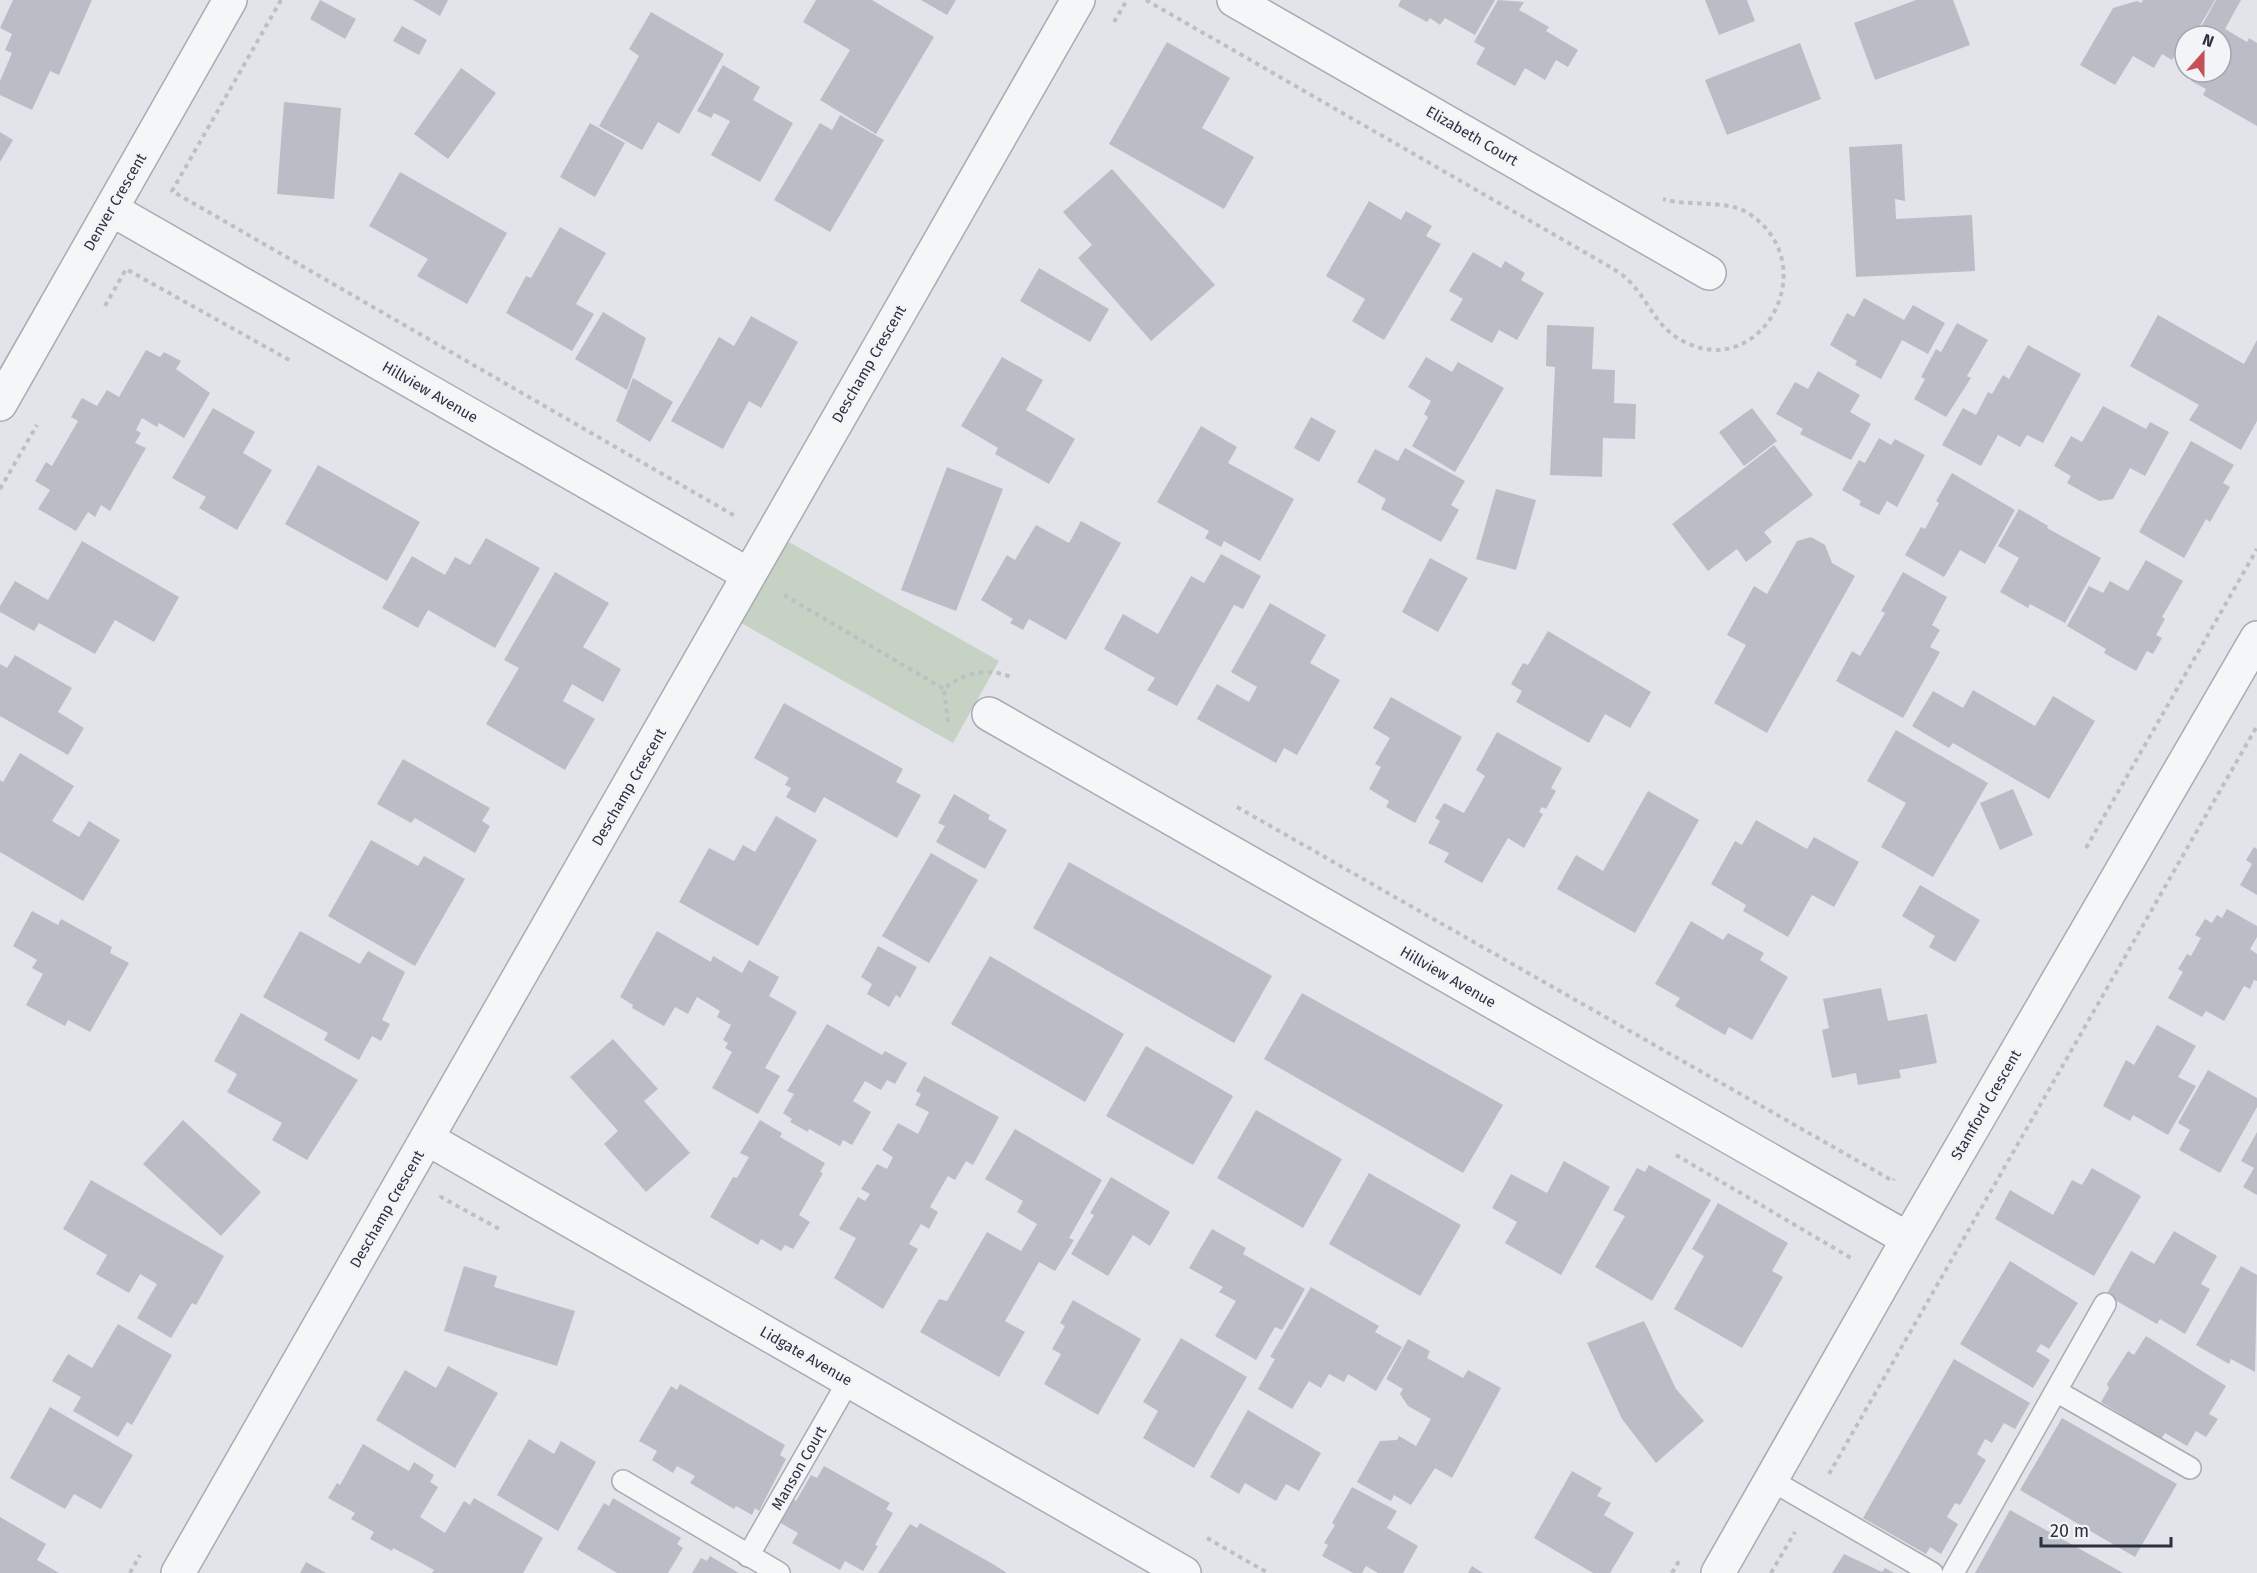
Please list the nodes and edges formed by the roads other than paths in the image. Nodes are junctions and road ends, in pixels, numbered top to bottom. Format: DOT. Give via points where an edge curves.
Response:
graph roads {
  1 [pos="230,0"];
  2 [pos="1078,0"];
  3 [pos="1234,0"];
  4 [pos="111,209"];
  5 [pos="1709,273"];
  6 [pos="0,404"];
  7 [pos="749,575"];
  8 [pos="2257,639"];
  9 [pos="989,714"];
  10 [pos="428,1139"];
  11 [pos="1908,1239"];
  12 [pos="2105,1304"];
  13 [pos="849,1380"];
  14 [pos="2056,1391"];
  15 [pos="2190,1468"];
  16 [pos="1771,1480"];
  17 [pos="623,1481"];
  18 [pos="748,1556"];
  19 [pos="178,1573"];
  20 [pos="779,1573"];
  21 [pos="1182,1573"];
  22 [pos="1718,1573"];
  23 [pos="1932,1573"];
  24 [pos="1953,1573"];
  1 -- 4 [label="street, Denver Crescent"];
  2 -- 7 [label="street, Deschamp Crescent"];
  3 -- 5 [label="street, Elizabeth Court"];
  4 -- 6 [label="street, Denver Crescent"];
  4 -- 7 [label="street, Hillview Avenue"];
  7 -- 10 [label="street, Deschamp Crescent"];
  8 -- 11 [label="street, Stamford Crescent"];
  9 -- 11 [label="street, Hillview Avenue"];
  10 -- 13 [label="street, Lidgate Avenue"];
  10 -- 19 [label="street, Deschamp Crescent"];
  11 -- 16 [label="street, Stamford Crescent"];
  12 -- 14 [label="lane"];
  13 -- 18 [label="lane, Manson Court"];
  13 -- 21 [label="street, Lidgate Avenue"];
  14 -- 15 [label="lane"];
  14 -- 24 [label="lane"];
  16 -- 22 [label="street, Stamford Crescent"];
  16 -- 23 [label="lane"];
  17 -- 18 [label="lane"];
  18 -- 20 [label="lane"];
}
